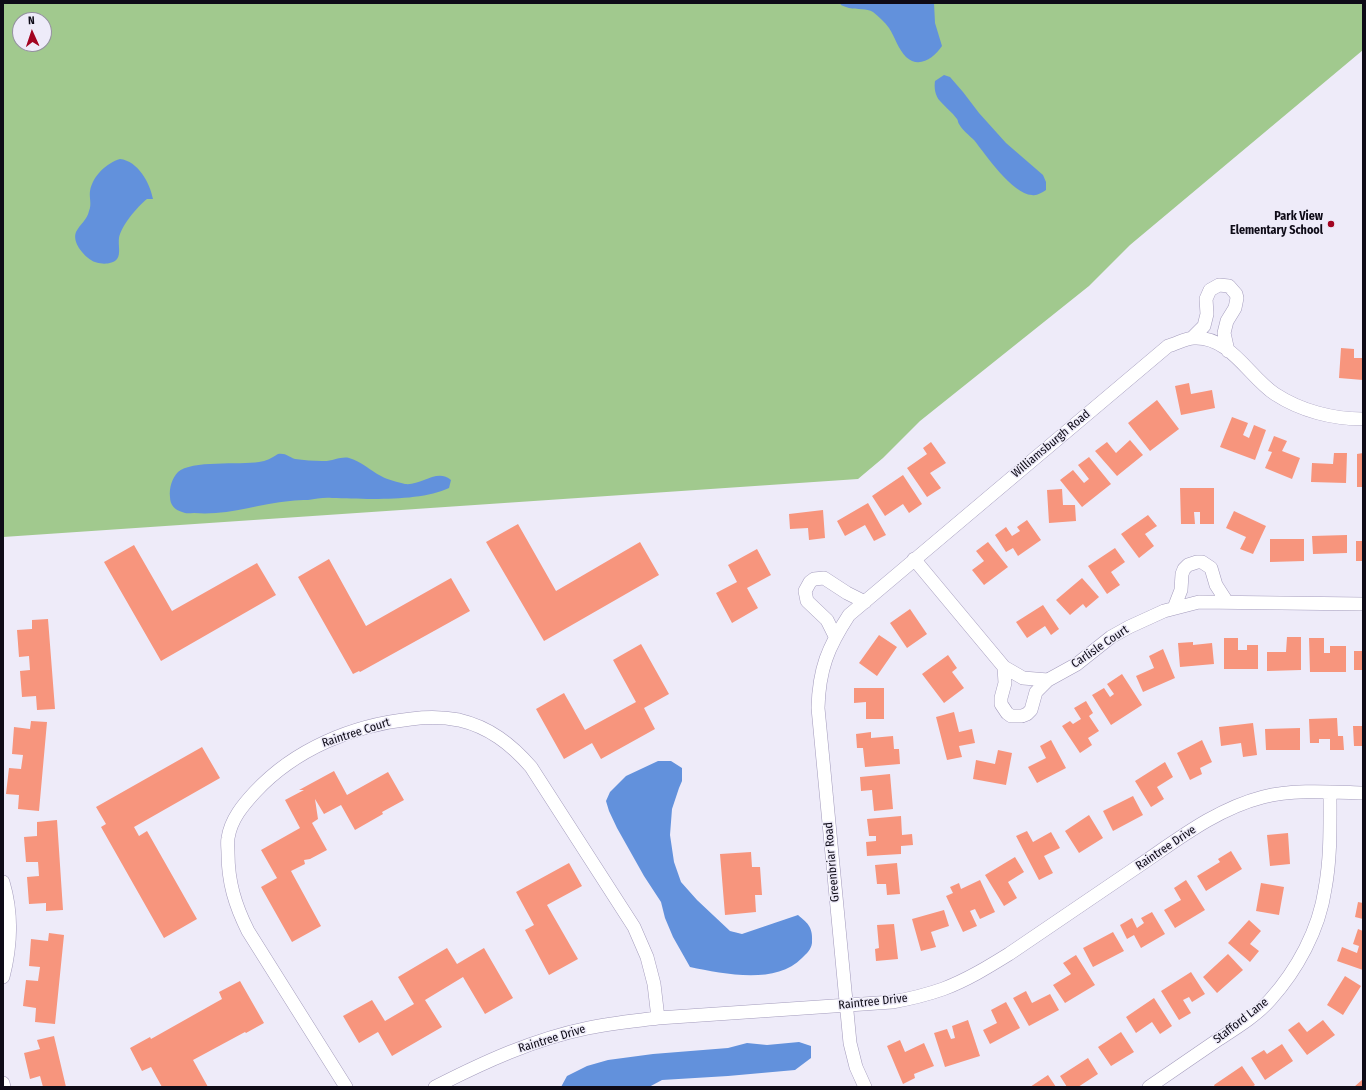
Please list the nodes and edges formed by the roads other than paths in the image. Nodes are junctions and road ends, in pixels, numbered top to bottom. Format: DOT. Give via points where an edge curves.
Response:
graph roads {
  1 [pos="1193,337"];
  2 [pos="1228,351"];
  3 [pos="1363,419"];
  4 [pos="914,560"];
  5 [pos="864,602"];
  6 [pos="1227,602"];
  7 [pos="1363,604"];
  8 [pos="1174,608"];
  9 [pos="835,636"];
  10 [pos="1004,666"];
  11 [pos="1048,680"];
  12 [pos="1330,792"];
  13 [pos="1363,792"];
  14 [pos="3,882"];
  15 [pos="4,972"];
  16 [pos="846,1006"];
  17 [pos="658,1018"];
  18 [pos="3,1083"];
  19 [pos="4,1087"];
  20 [pos="346,1087"];
  21 [pos="435,1087"];
  22 [pos="865,1087"];
  23 [pos="1149,1087"];
  1 -- 2 [label="street, Williamsburgh Road" via="1214,340"];
  1 -- 2 [label="street" via="1204,326 1207,314 1206,299 1210,290 1219,285 1229,286 1237,298 1224,333"];
  1 -- 4 [label="street, Williamsburgh Road" via="1168,346"];
  2 -- 3 [label="street, Williamsburgh Road" via="1274,394 1292,404 1334,417"];
  4 -- 5 [label="street, Greenbriar Road"];
  4 -- 10 [label="street"];
  5 -- 9 [label="street, Greenbriar Road" via="849,615"];
  5 -- 9 [label="street" via="824,578 810,582 805,591 807,601 827,620"];
  6 -- 7 [label="street, Carlisle Court"];
  6 -- 8 [label="street, Carlisle Court" via="1199,602"];
  6 -- 8 [label="street" via="1216,586 1211,568 1197,562 1184,569 1181,590"];
  8 -- 11 [label="street, Carlisle Court" via="1129,627 1077,664"];
  9 -- 16 [label="street, Greenbriar Road" via="822,671 818,708"];
  10 -- 11 [label="street" via="1023,678"];
  10 -- 11 [label="street, Carlisle Court" via="1005,683 1001,704 1012,716 1027,714 1031,710 1036,692"];
  12 -- 13 [label="street, Raintree Drive"];
  12 -- 16 [label="street, Raintree Drive" via="1284,793 1239,804 1217,814 1009,954 966,979 917,997"];
  12 -- 23 [label="street, Stafford Lane" via="1329,856 1325,891 1312,933 1293,970 1270,1000 1241,1024"];
  14 -- 15 [label="street" via="10,932"];
  16 -- 17 [label="street, Raintree Drive"];
  16 -- 22 [label="street, Greenbriar Road" via="850,1043 856,1067"];
  17 -- 20 [label="street, Raintree Court" via="654,984 647,957 634,928 531,767 519,753 494,734 459,720 421,718 374,725 317,746 266,780 236,814 228,838 228,871 232,892 248,931"];
  17 -- 21 [label="street, Raintree Drive" via="619,1022 543,1040 487,1062"];
  18 -- 19 [label="street"];
}
